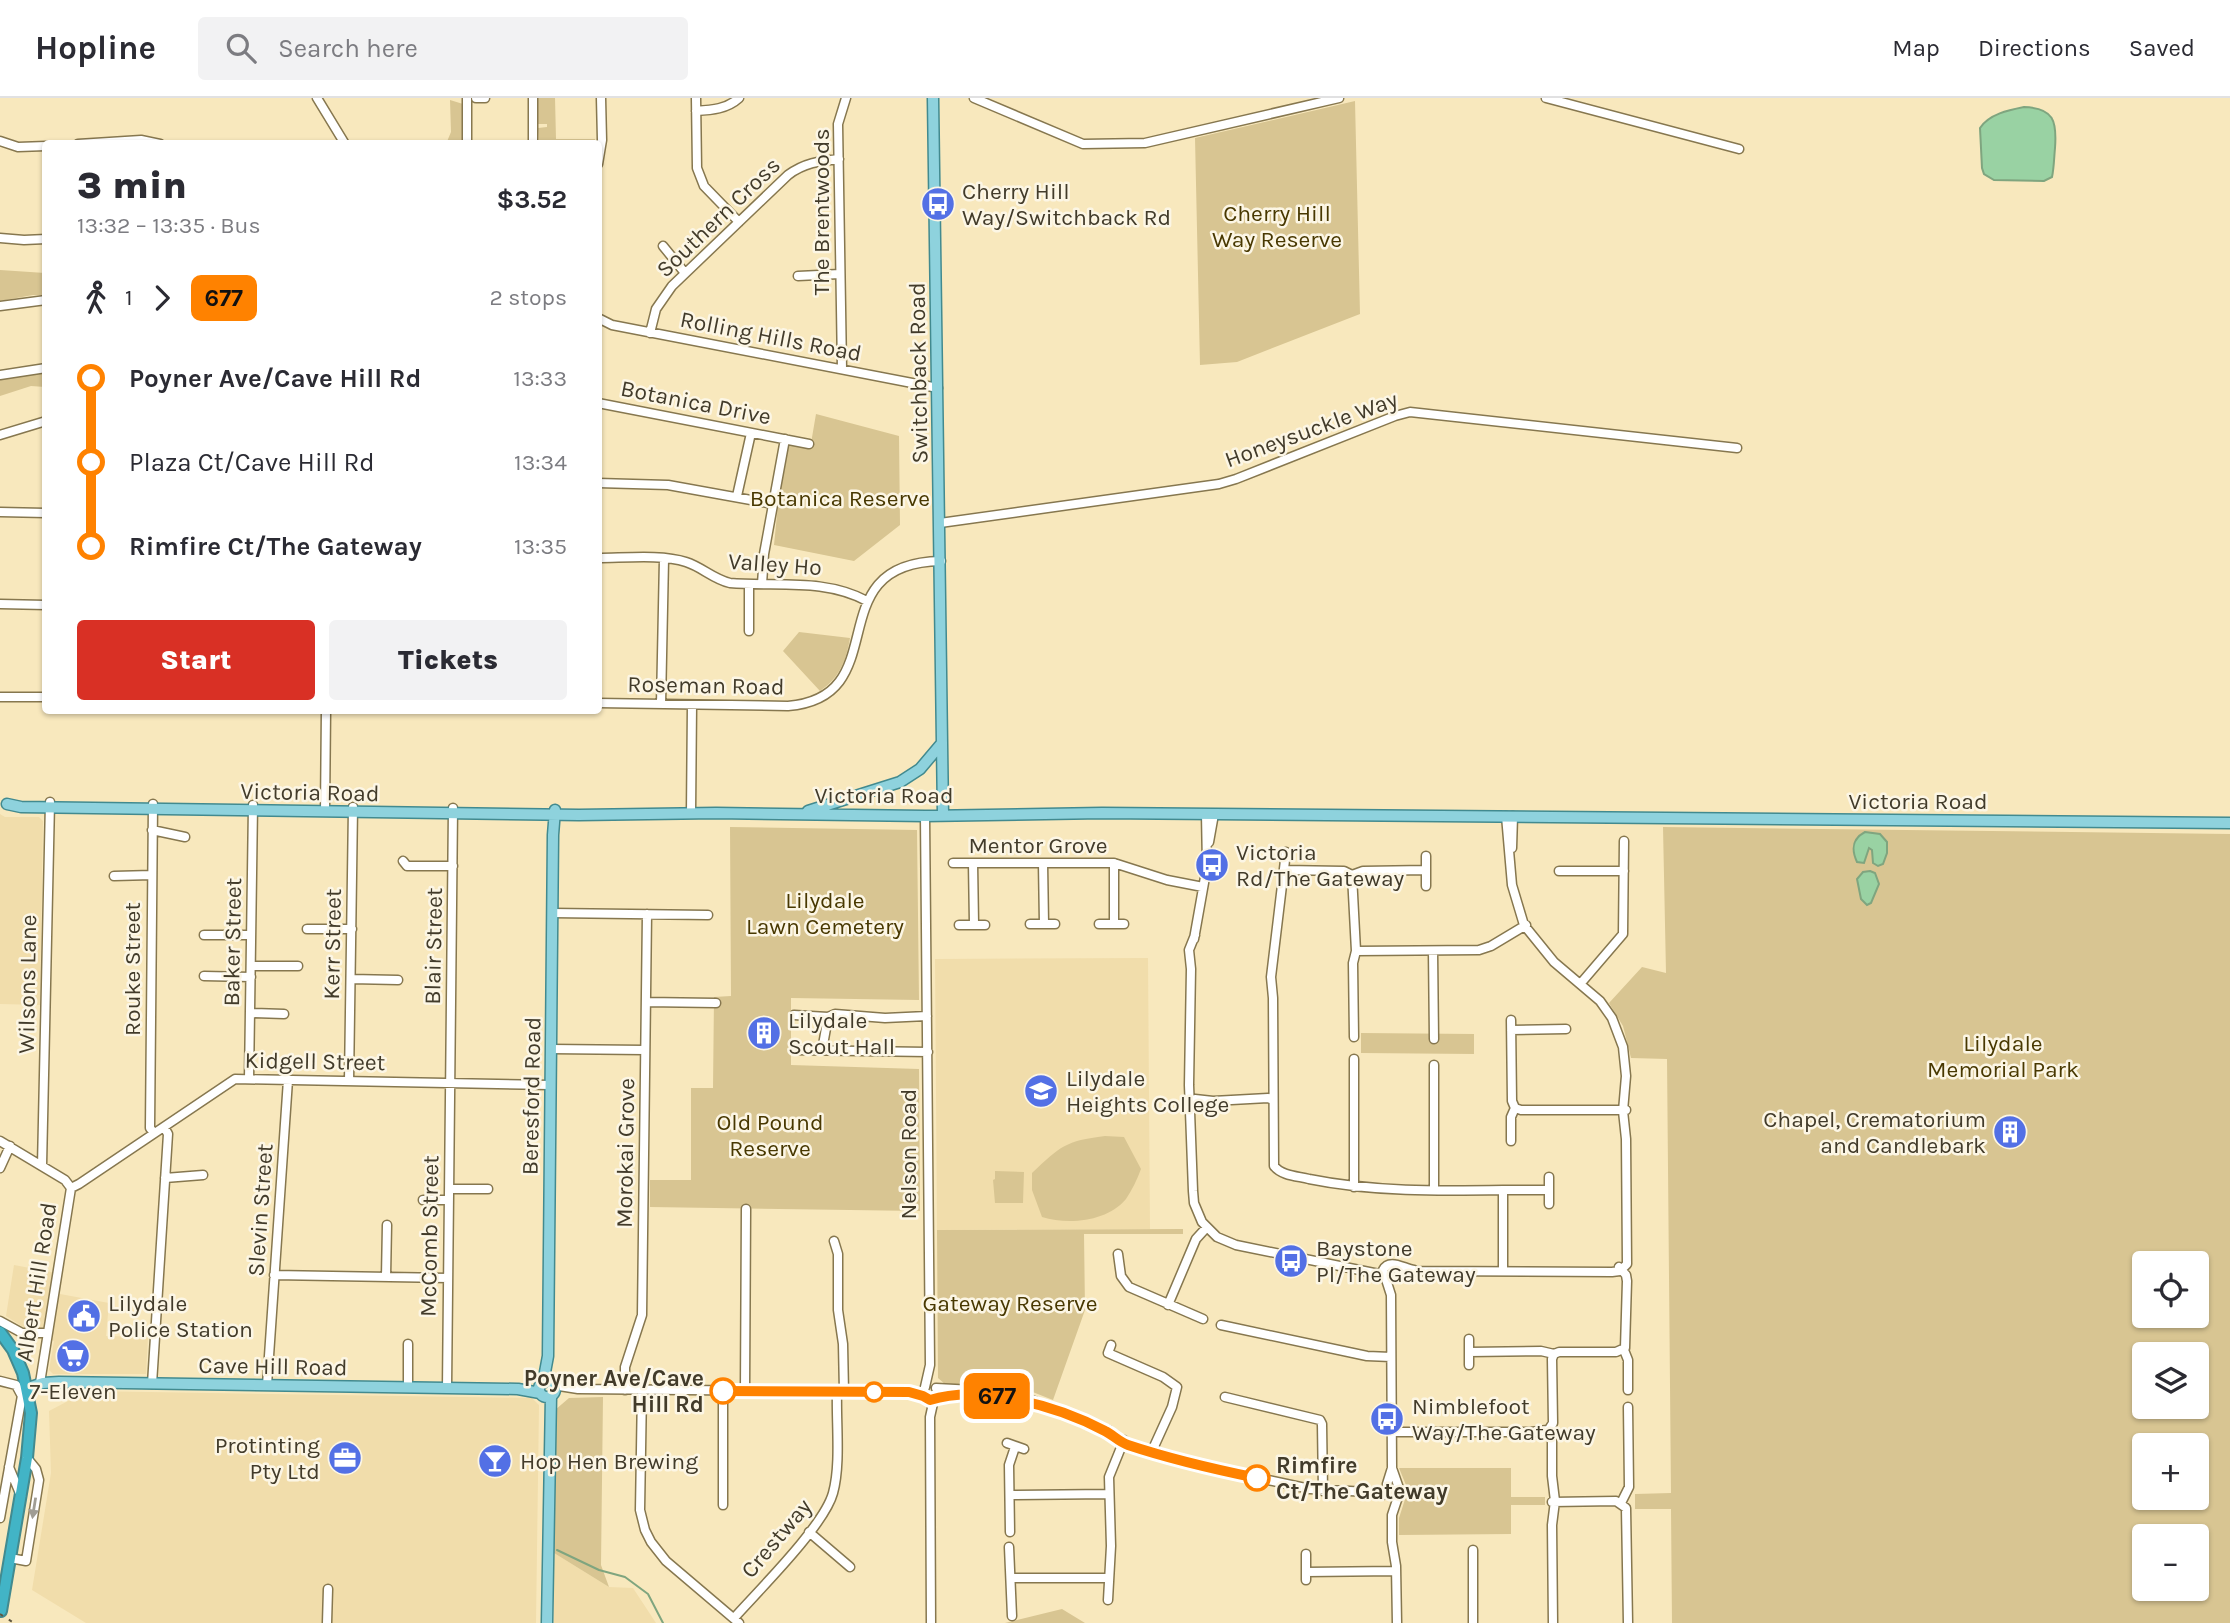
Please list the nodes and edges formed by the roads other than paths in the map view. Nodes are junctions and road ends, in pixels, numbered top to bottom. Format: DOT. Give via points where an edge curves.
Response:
graph roads {
  1 [pos="317,98"];
  2 [pos="467,98"];
  3 [pos="476,98"];
  4 [pos="485,98"];
  5 [pos="533,98"];
  6 [pos="601,98"];
  7 [pos="696,98"];
  8 [pos="739,98"];
  9 [pos="846,98"];
  10 [pos="933,98"];
  11 [pos="974,98"];
  12 [pos="1339,98"];
  13 [pos="1546,98"];
  14 [pos="696,111"];
  15 [pos="343,140"];
  16 [pos="467,140"];
  17 [pos="533,140"];
  18 [pos="602,140"];
  19 [pos="0,141"];
  20 [pos="42,146"];
  21 [pos="1739,149"];
  22 [pos="839,159"];
  23 [pos="739,222"];
  24 [pos="0,238"];
  25 [pos="42,239"];
  26 [pos="663,246"];
  27 [pos="685,273"];
  28 [pos="840,274"];
  29 [pos="798,276"];
  30 [pos="42,301"];
  31 [pos="0,306"];
  32 [pos="602,320"];
  33 [pos="650,333"];
  34 [pos="42,369"];
  35 [pos="842,369"];
  36 [pos="0,375"];
  37 [pos="938,388"];
  38 [pos="602,404"];
  39 [pos="42,422"];
  40 [pos="751,433"];
  41 [pos="0,435"];
  42 [pos="785,439"];
  43 [pos="809,444"];
  44 [pos="1737,448"];
  45 [pos="602,483"];
  46 [pos="737,496"];
  47 [pos="773,504"];
  48 [pos="0,512"];
  49 [pos="42,513"];
  50 [pos="940,523"];
  51 [pos="602,558"];
  52 [pos="664,559"];
  53 [pos="941,561"];
  54 [pos="749,584"];
  55 [pos="765,584"];
  56 [pos="867,601"];
  57 [pos="0,604"];
  58 [pos="42,605"];
  59 [pos="749,632"];
  60 [pos="0,697"];
  61 [pos="42,697"];
  62 [pos="602,703"];
  63 [pos="662,704"];
  64 [pos="692,705"];
  65 [pos="326,714"];
  66 [pos="942,743"];
  67 [pos="4,804"];
  68 [pos="50,805"];
  69 [pos="153,806"];
  70 [pos="253,808"];
  71 [pos="325,809"];
  72 [pos="353,809"];
  73 [pos="453,811"];
  74 [pos="553,812"];
  75 [pos="691,813"];
  76 [pos="797,814"];
  77 [pos="943,815"];
  78 [pos="925,816"];
  79 [pos="1210,817"];
  80 [pos="1509,819"];
  81 [pos="2230,823"];
  82 [pos="152,830"];
  83 [pos="185,837"];
  84 [pos="1624,841"];
  85 [pos="1286,852"];
  86 [pos="1426,856"];
  87 [pos="403,861"];
  88 [pos="953,863"];
  89 [pos="973,863"];
  90 [pos="1043,863"];
  91 [pos="1114,863"];
  92 [pos="453,866"];
  93 [pos="1284,870"];
  94 [pos="1426,870"];
  95 [pos="1559,871"];
  96 [pos="1624,871"];
  97 [pos="152,875"];
  98 [pos="114,876"];
  99 [pos="1352,876"];
  100 [pos="1426,886"];
  101 [pos="1203,887"];
  102 [pos="552,913"];
  103 [pos="647,914"];
  104 [pos="708,915"];
  105 [pos="1124,923"];
  106 [pos="1030,924"];
  107 [pos="1044,924"];
  108 [pos="1055,924"];
  109 [pos="1099,924"];
  110 [pos="1114,924"];
  111 [pos="959,925"];
  112 [pos="974,925"];
  113 [pos="985,925"];
  114 [pos="1526,926"];
  115 [pos="307,929"];
  116 [pos="352,929"];
  117 [pos="204,935"];
  118 [pos="251,935"];
  119 [pos="1433,950"];
  120 [pos="1356,951"];
  121 [pos="251,965"];
  122 [pos="298,965"];
  123 [pos="204,976"];
  124 [pos="251,976"];
  125 [pos="351,979"];
  126 [pos="398,980"];
  127 [pos="1581,983"];
  128 [pos="646,1003"];
  129 [pos="716,1003"];
  130 [pos="250,1013"];
  131 [pos="284,1014"];
  132 [pos="794,1015"];
  133 [pos="927,1016"];
  134 [pos="828,1017"];
  135 [pos="1511,1020"];
  136 [pos="1560,1026"];
  137 [pos="1511,1030"];
  138 [pos="1354,1037"];
  139 [pos="1434,1039"];
  140 [pos="551,1049"];
  141 [pos="824,1049"];
  142 [pos="645,1050"];
  143 [pos="794,1050"];
  144 [pos="928,1052"];
  145 [pos="1354,1059"];
  146 [pos="1434,1065"];
  147 [pos="249,1079"];
  148 [pos="288,1080"];
  149 [pos="349,1081"];
  150 [pos="450,1084"];
  151 [pos="550,1085"];
  152 [pos="1271,1100"];
  153 [pos="1194,1101"];
  154 [pos="1515,1108"];
  155 [pos="1624,1109"];
  156 [pos="164,1127"];
  157 [pos="154,1133"];
  158 [pos="0,1140"];
  159 [pos="1511,1141"];
  160 [pos="9,1146"];
  161 [pos="42,1166"];
  162 [pos="0,1168"];
  163 [pos="203,1175"];
  164 [pos="1549,1177"];
  165 [pos="165,1178"];
  166 [pos="1354,1187"];
  167 [pos="71,1188"];
  168 [pos="449,1189"];
  169 [pos="488,1189"];
  170 [pos="1434,1189"];
  171 [pos="1503,1190"];
  172 [pos="1549,1190"];
  173 [pos="423,1200"];
  174 [pos="449,1200"];
  175 [pos="1549,1204"];
  176 [pos="746,1209"];
  177 [pos="387,1225"];
  178 [pos="1207,1227"];
  179 [pos="834,1241"];
  180 [pos="1118,1254"];
  181 [pos="1621,1269"];
  182 [pos="1503,1271"];
  183 [pos="1384,1273"];
  184 [pos="1398,1273"];
  185 [pos="274,1275"];
  186 [pos="386,1277"];
  187 [pos="448,1278"];
  188 [pos="1391,1294"];
  189 [pos="1168,1304"];
  190 [pos="1203,1319"];
  191 [pos="0,1321"];
  192 [pos="1222,1325"];
  193 [pos="0,1332"];
  194 [pos="48,1334"];
  195 [pos="1469,1339"];
  196 [pos="408,1344"];
  197 [pos="1624,1350"];
  198 [pos="1469,1352"];
  199 [pos="1108,1353"];
  200 [pos="1554,1354"];
  201 [pos="1391,1357"];
  202 [pos="1469,1365"];
  203 [pos="0,1381"];
  204 [pos="40,1383"];
  205 [pos="152,1384"];
  206 [pos="267,1385"];
  207 [pos="408,1387"];
  208 [pos="447,1388"];
  209 [pos="547,1389"];
  210 [pos="625,1390"];
  211 [pos="642,1390"];
  212 [pos="1628,1390"];
  213 [pos="723,1391"];
  214 [pos="745,1391"];
  215 [pos="840,1392"];
  216 [pos="930,1393"];
  217 [pos="1230,1396"];
  218 [pos="24,1397"];
  219 [pos="1628,1407"];
  220 [pos="1392,1432"];
  221 [pos="1547,1432"];
  222 [pos="1124,1441"];
  223 [pos="1016,1446"];
  224 [pos="1153,1449"];
  225 [pos="27,1458"];
  226 [pos="9,1466"];
  227 [pos="1392,1468"];
  228 [pos="1323,1491"];
  229 [pos="1388,1493"];
  230 [pos="1109,1494"];
  231 [pos="1011,1495"];
  232 [pos="21,1496"];
  233 [pos="1554,1501"];
  234 [pos="1621,1503"];
  235 [pos="723,1505"];
  236 [pos="0,1518"];
  237 [pos="809,1532"];
  238 [pos="1010,1532"];
  239 [pos="12,1544"];
  240 [pos="1009,1547"];
  241 [pos="1474,1550"];
  242 [pos="1306,1554"];
  243 [pos="26,1557"];
  244 [pos="10,1558"];
  245 [pos="850,1567"];
  246 [pos="1396,1572"];
  247 [pos="1011,1578"];
  248 [pos="1107,1578"];
  249 [pos="328,1589"];
  250 [pos="2,1598"];
  251 [pos="1108,1600"];
  252 [pos="1,1611"];
  253 [pos="1012,1616"];
  254 [pos="736,1621"];
  255 [pos="327,1623"];
  256 [pos="542,1623"];
  257 [pos="547,1623"];
  258 [pos="931,1623"];
  259 [pos="1397,1623"];
  260 [pos="1473,1623"];
  261 [pos="1553,1623"];
  262 [pos="1628,1623"];
  1 -- 15 [label="street"];
  2 -- 16 [label="street"];
  3 -- 4 [label="street"];
  5 -- 17 [label="street"];
  6 -- 18 [label="street"];
  7 -- 14 [label="street"];
  8 -- 14 [label="street" via="718,109"];
  9 -- 22 [label="street, The Brentwoods" via="838,124"];
  10 -- 37 [label="main road, Switchback Road"];
  11 -- 12 [label="street" via="1083,144 1144,143"];
  13 -- 21 [label="street"];
  14 -- 23 [label="street" via="697,168 705,187"];
  19 -- 20 [label="street" via="18,147"];
  22 -- 23 [label="street, Southern Cross" via="800,166"];
  22 -- 28 [label="street, The Brentwoods"];
  23 -- 27 [label="street, Southern Cross"];
  24 -- 25 [label="street"];
  26 -- 27 [label="street"];
  27 -- 33 [label="street, Southern Cross" via="660,300"];
  28 -- 29 [label="street"];
  28 -- 35 [label="street, The Brentwoods"];
  30 -- 31 [label="street"];
  32 -- 33 [label="street, Rolling Hills Road"];
  33 -- 35 [label="street, Rolling Hills Road"];
  34 -- 36 [label="street"];
  35 -- 37 [label="street, Rolling Hills Road"];
  37 -- 50 [label="main road, Switchback Road"];
  38 -- 40 [label="street, Botanica Drive"];
  39 -- 41 [label="street"];
  40 -- 42 [label="street, Botanica Drive"];
  40 -- 46 [label="street"];
  42 -- 43 [label="street, Botanica Drive"];
  42 -- 47 [label="street, Botanica Drive"];
  44 -- 50 [label="street, Honeysuckle Way" via="1410,412 1219,484"];
  45 -- 46 [label="street" via="668,485"];
  46 -- 47 [label="street"];
  47 -- 55 [label="street, Botanica Drive"];
  48 -- 49 [label="street"];
  50 -- 53 [label="main road, Switchback Road"];
  51 -- 52 [label="street, Valley Ho"];
  52 -- 54 [label="street, Valley Ho" via="692,564 718,580"];
  52 -- 63 [label="street"];
  53 -- 56 [label="street, Roseman Road" via="897,570"];
  53 -- 66 [label="main road, Switchback Road"];
  54 -- 55 [label="street, Valley Ho"];
  54 -- 59 [label="street"];
  55 -- 56 [label="street, Valley Ho" via="829,587"];
  56 -- 64 [label="street, Roseman Road" via="850,666 826,695 788,706"];
  57 -- 58 [label="street"];
  60 -- 61 [label="street"];
  62 -- 63 [label="street, Roseman Road"];
  63 -- 64 [label="street, Roseman Road"];
  64 -- 75 [label="street"];
  65 -- 71 [label="street"];
  66 -- 76 [label="main road" via="920,770 900,782"];
  66 -- 77 [label="main road, Switchback Road"];
  67 -- 68 [label="main road, Victoria Road"];
  68 -- 69 [label="main road, Victoria Road"];
  68 -- 161 [label="street, Wilsons Lane"];
  69 -- 70 [label="main road, Victoria Road"];
  69 -- 82 [label="street, Rouke Street"];
  70 -- 71 [label="main road, Victoria Road"];
  70 -- 118 [label="street, Baker Street"];
  71 -- 72 [label="main road, Victoria Road"];
  72 -- 73 [label="main road, Victoria Road"];
  72 -- 116 [label="street, Kerr Street"];
  73 -- 74 [label="main road, Victoria Road"];
  73 -- 92 [label="street, Blair Street"];
  74 -- 75 [label="main road, Victoria Road"];
  74 -- 102 [label="main road, Beresford Road"];
  75 -- 76 [label="main road, Victoria Road"];
  76 -- 78 [label="main road, Victoria Road"];
  77 -- 78 [label="main road, Victoria Road"];
  77 -- 79 [label="main road, Victoria Road"];
  78 -- 133 [label="street, Nelson Road"];
  79 -- 80 [label="main road, Victoria Road"];
  79 -- 101 [label="street"];
  80 -- 81 [label="main road, Victoria Road"];
  80 -- 114 [label="street" via="1511,877"];
  82 -- 83 [label="street"];
  82 -- 97 [label="street, Rouke Street"];
  84 -- 96 [label="street"];
  85 -- 93 [label="street"];
  86 -- 94 [label="street"];
  87 -- 92 [label="street" via="407,866"];
  88 -- 89 [label="street, Mentor Grove"];
  89 -- 90 [label="street, Mentor Grove"];
  89 -- 112 [label="street"];
  90 -- 91 [label="street, Mentor Grove"];
  90 -- 107 [label="street"];
  91 -- 101 [label="street, Mentor Grove"];
  91 -- 110 [label="street"];
  92 -- 150 [label="street, Blair Street"];
  93 -- 99 [label="street" via="1344,871"];
  93 -- 152 [label="street" via="1271,977"];
  94 -- 99 [label="street" via="1363,870"];
  94 -- 100 [label="street"];
  95 -- 96 [label="street" via="1571,867"];
  96 -- 127 [label="street" via="1623,934"];
  97 -- 98 [label="street"];
  97 -- 157 [label="street, Rouke Street" via="150,1128"];
  99 -- 120 [label="street"];
  101 -- 153 [label="street" via="1191,969"];
  102 -- 103 [label="street"];
  102 -- 140 [label="main road, Beresford Road"];
  103 -- 104 [label="street"];
  103 -- 128 [label="street, Morokai Grove"];
  105 -- 110 [label="street"];
  106 -- 107 [label="street"];
  107 -- 108 [label="street"];
  109 -- 110 [label="street"];
  111 -- 112 [label="street"];
  112 -- 113 [label="street"];
  114 -- 119 [label="street" via="1479,950"];
  114 -- 127 [label="street" via="1554,962"];
  115 -- 116 [label="street"];
  116 -- 125 [label="street, Kerr Street"];
  117 -- 118 [label="street"];
  118 -- 121 [label="street, Baker Street"];
  119 -- 120 [label="street"];
  119 -- 139 [label="street" via="1438,1018"];
  120 -- 138 [label="street" via="1349,1015"];
  121 -- 122 [label="street"];
  121 -- 124 [label="street, Baker Street"];
  123 -- 124 [label="street"];
  124 -- 130 [label="street, Baker Street"];
  125 -- 126 [label="street"];
  125 -- 149 [label="street, Kerr Street"];
  127 -- 155 [label="street" via="1616,1026 1628,1096"];
  128 -- 129 [label="street"];
  128 -- 142 [label="street, Morokai Grove"];
  130 -- 131 [label="street"];
  130 -- 147 [label="street, Baker Street"];
  132 -- 134 [label="street"];
  133 -- 134 [label="street"];
  133 -- 144 [label="street, Nelson Road"];
  134 -- 141 [label="street"];
  135 -- 137 [label="street"];
  136 -- 137 [label="street"];
  137 -- 154 [label="street"];
  140 -- 142 [label="street"];
  140 -- 151 [label="main road, Beresford Road"];
  141 -- 143 [label="street"];
  141 -- 144 [label="street"];
  142 -- 210 [label="street, Morokai Grove" via="642,1315 625,1367"];
  144 -- 216 [label="street, Nelson Road"];
  145 -- 166 [label="street" via="1349,1079"];
  146 -- 170 [label="street" via="1438,1088"];
  147 -- 148 [label="street, Kidgell Street"];
  147 -- 156 [label="street, Kidgell Street" via="229,1080"];
  148 -- 149 [label="street, Kidgell Street"];
  148 -- 185 [label="street, Slevin Street"];
  149 -- 150 [label="street, Kidgell Street"];
  150 -- 151 [label="street, Kidgell Street"];
  150 -- 168 [label="street, McComb Street"];
  151 -- 209 [label="main road, Beresford Road"];
  152 -- 153 [label="street"];
  152 -- 166 [label="street" via="1277,1170"];
  153 -- 178 [label="street" via="1190,1121 1193,1196"];
  154 -- 155 [label="street"];
  154 -- 159 [label="street"];
  155 -- 181 [label="street" via="1628,1124 1626,1255"];
  156 -- 157 [label="street, Kidgell Street"];
  156 -- 165 [label="street" via="168,1134"];
  157 -- 167 [label="street, Kidgell Street"];
  158 -- 160 [label="street, Albert Hill Road"];
  160 -- 161 [label="street, Albert Hill Road"];
  160 -- 162 [label="street"];
  161 -- 167 [label="street, Albert Hill Road"];
  163 -- 165 [label="street"];
  164 -- 172 [label="street"];
  165 -- 205 [label="street"];
  166 -- 170 [label="street"];
  167 -- 194 [label="street, Albert Hill Road"];
  168 -- 169 [label="street"];
  168 -- 174 [label="street, McComb Street"];
  170 -- 171 [label="street"];
  171 -- 172 [label="street"];
  171 -- 182 [label="street"];
  172 -- 175 [label="street"];
  173 -- 174 [label="street"];
  174 -- 187 [label="street, McComb Street"];
  176 -- 214 [label="street"];
  177 -- 186 [label="street"];
  178 -- 183 [label="street" via="1236,1245"];
  178 -- 189 [label="street" via="1196,1239"];
  179 -- 215 [label="street, Crestway" via="844,1344"];
  180 -- 189 [label="street" via="1116,1266 1129,1287"];
  181 -- 182 [label="street"];
  181 -- 197 [label="street" via="1626,1286"];
  182 -- 184 [label="street"];
  183 -- 184 [label="street" via="1392,1279"];
  183 -- 184 [label="street" via="1391,1263"];
  183 -- 188 [label="street"];
  184 -- 188 [label="street"];
  185 -- 186 [label="street"];
  185 -- 206 [label="street, Slevin Street"];
  186 -- 187 [label="street"];
  187 -- 208 [label="street, McComb Street"];
  188 -- 201 [label="street"];
  189 -- 190 [label="street"];
  191 -- 194 [label="street" via="22,1333"];
  192 -- 201 [label="street" via="1243,1325 1367,1356"];
  193 -- 218 [label="highway" via="23,1373"];
  194 -- 204 [label="street, Albert Hill Road"];
  195 -- 198 [label="street"];
  196 -- 207 [label="street"];
  197 -- 200 [label="street"];
  197 -- 212 [label="street"];
  198 -- 200 [label="street"];
  198 -- 202 [label="street"];
  199 -- 224 [label="street" via="1176,1385"];
  200 -- 221 [label="street" via="1552,1416"];
  201 -- 220 [label="street"];
  203 -- 218 [label="street" via="17,1386"];
  204 -- 205 [label="main road, Cave Hill Road"];
  204 -- 218 [label="main road, Cave Hill Road"];
  205 -- 206 [label="main road, Cave Hill Road"];
  206 -- 207 [label="main road, Cave Hill Road"];
  207 -- 208 [label="main road, Cave Hill Road"];
  208 -- 209 [label="main road, Cave Hill Road"];
  209 -- 210 [label="street, Cave Hill Road"];
  209 -- 256 [label="main road, Beresford Road"];
  209 -- 257 [label="main road, Beresford Road"];
  210 -- 211 [label="street, Cave Hill Road"];
  211 -- 213 [label="street, Cave Hill Road"];
  211 -- 254 [label="street" via="640,1510 645,1530 666,1561"];
  213 -- 214 [label="street, Cave Hill Road"];
  213 -- 235 [label="street"];
  214 -- 215 [label="street, Cave Hill Road"];
  215 -- 216 [label="street, Cave Hill Road"];
  215 -- 237 [label="street, Crestway" via="835,1485 830,1504"];
  216 -- 222 [label="street, Cave Hill Road" via="1018,1394"];
  216 -- 258 [label="street, Nelson Road"];
  217 -- 228 [label="street" via="1320,1420"];
  218 -- 225 [label="highway" via="31,1417"];
  218 -- 226 [label="street"];
  219 -- 234 [label="street" via="1629,1488"];
  220 -- 221 [label="street"];
  220 -- 227 [label="street"];
  221 -- 233 [label="street" via="1552,1444 1550,1490"];
  222 -- 224 [label="street, Cave Hill Road"];
  222 -- 230 [label="street" via="1110,1473"];
  223 -- 231 [label="street" via="1009,1465"];
  224 -- 228 [label="street, Cave Hill Road" via="1168,1458"];
  225 -- 232 [label="highway"];
  225 -- 243 [label="street, one-way" via="39,1479"];
  226 -- 232 [label="street"];
  226 -- 236 [label="street"];
  227 -- 229 [label="street"];
  227 -- 229 [label="street, Cave Hill Road" via="1398,1486 1391,1483"];
  228 -- 229 [label="street, Cave Hill Road"];
  229 -- 246 [label="street"];
  230 -- 231 [label="street"];
  230 -- 248 [label="street"];
  231 -- 238 [label="street"];
  232 -- 239 [label="highway"];
  233 -- 234 [label="street"];
  233 -- 261 [label="street" via="1550,1513"];
  234 -- 262 [label="street" via="1628,1514"];
  237 -- 245 [label="street"];
  237 -- 254 [label="street, Crestway"];
  239 -- 243 [label="street"];
  239 -- 244 [label="highway"];
  240 -- 247 [label="street"];
  241 -- 260 [label="street" via="1478,1565"];
  242 -- 246 [label="street" via="1306,1576"];
  243 -- 244 [label="street"];
  244 -- 250 [label="highway"];
  246 -- 259 [label="street"];
  247 -- 248 [label="street"];
  247 -- 253 [label="street"];
  248 -- 251 [label="street"];
  249 -- 255 [label="street"];
  250 -- 252 [label="highway"];
}
